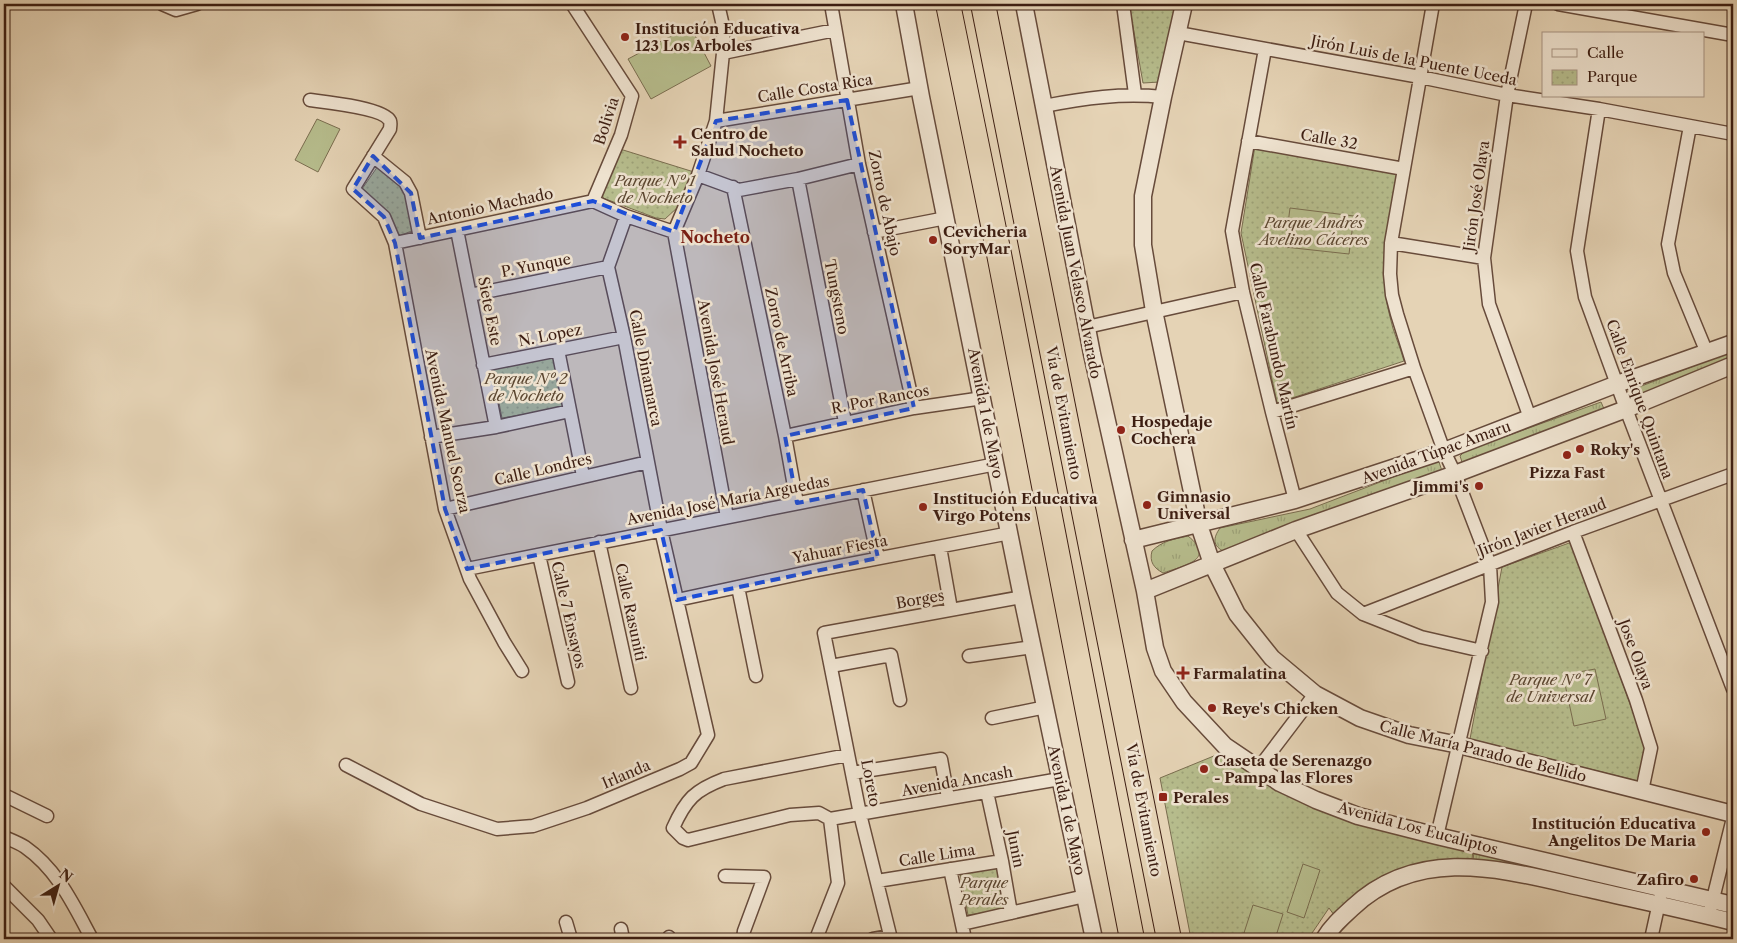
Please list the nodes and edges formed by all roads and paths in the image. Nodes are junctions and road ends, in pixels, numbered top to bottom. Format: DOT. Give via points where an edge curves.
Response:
graph roads {
  1 [pos="162,4"];
  2 [pos="197,4"];
  3 [pos="572,4"];
  4 [pos="718,4"];
  5 [pos="831,4"];
  6 [pos="904,4"];
  7 [pos="948,4"];
  8 [pos="983,4"];
  9 [pos="1024,4"];
  10 [pos="1123,4"];
  11 [pos="1184,4"];
  12 [pos="1433,4"];
  13 [pos="1526,4"];
  14 [pos="1558,4"];
  15 [pos="835,30"];
  16 [pos="1178,33"];
  17 [pos="1733,35"];
  18 [pos="1265,49"];
  19 [pos="723,53"];
  20 [pos="1420,77"];
  21 [pos="920,88"];
  22 [pos="1135,94"];
  23 [pos="1506,95"];
  24 [pos="1163,97"];
  25 [pos="310,100"];
  26 [pos="847,100"];
  27 [pos="1044,106"];
  28 [pos="1599,109"];
  29 [pos="716,121"];
  30 [pos="1690,126"];
  31 [pos="1733,134"];
  32 [pos="1248,141"];
  33 [pos="373,156"];
  34 [pos="859,164"];
  35 [pos="1404,169"];
  36 [pos="698,175"];
  37 [pos="798,179"];
  38 [pos="733,187"];
  39 [pos="593,201"];
  40 [pos="626,216"];
  41 [pos="946,218"];
  42 [pos="457,230"];
  43 [pos="674,232"];
  44 [pos="874,232"];
  45 [pos="420,238"];
  46 [pos="395,243"];
  47 [pos="1391,243"];
  48 [pos="1484,258"];
  49 [pos="608,267"];
  50 [pos="1243,292"];
  51 [pos="470,295"];
  52 [pos="1154,311"];
  53 [pos="1088,326"];
  54 [pos="624,337"];
  55 [pos="1733,343"];
  56 [pos="558,350"];
  57 [pos="1707,353"];
  58 [pos="483,365"];
  59 [pos="1733,365"];
  60 [pos="1414,368"];
  61 [pos="1616,384"];
  62 [pos="983,398"];
  63 [pos="914,408"];
  64 [pos="1626,409"];
  65 [pos="570,411"];
  66 [pos="1272,412"];
  67 [pos="1530,418"];
  68 [pos="846,422"];
  69 [pos="496,427"];
  70 [pos="785,436"];
  71 [pos="431,437"];
  72 [pos="1444,450"];
  73 [pos="648,462"];
  74 [pos="996,464"];
  75 [pos="1455,474"];
  76 [pos="1733,474"];
  77 [pos="584,476"];
  78 [pos="863,490"];
  79 [pos="1295,500"];
  80 [pos="1661,500"];
  81 [pos="797,503"];
  82 [pos="445,510"];
  83 [pos="727,517"];
  84 [pos="1199,525"];
  85 [pos="661,530"];
  86 [pos="1296,530"];
  87 [pos="1573,532"];
  88 [pos="1010,533"];
  89 [pos="1133,540"];
  90 [pos="599,542"];
  91 [pos="940,547"];
  92 [pos="539,555"];
  93 [pos="878,558"];
  94 [pos="1212,564"];
  95 [pos="1490,564"];
  96 [pos="467,568"];
  97 [pos="738,587"];
  98 [pos="1145,591"];
  99 [pos="1022,596"];
  100 [pos="677,600"];
  101 [pos="952,609"];
  102 [pos="1363,614"];
  103 [pos="824,633"];
  104 [pos="1033,647"];
  105 [pos="1482,651"];
  106 [pos="969,656"];
  107 [pos="831,666"];
  108 [pos="522,671"];
  109 [pos="756,676"];
  110 [pos="568,682"];
  111 [pos="631,688"];
  112 [pos="1733,689"];
  113 [pos="1315,694"];
  114 [pos="900,700"];
  115 [pos="1046,708"];
  116 [pos="992,718"];
  117 [pos="1459,745"];
  118 [pos="848,755"];
  119 [pos="346,764"];
  120 [pos="1258,769"];
  121 [pos="852,773"];
  122 [pos="1060,779"];
  123 [pos="1642,791"];
  124 [pos="987,792"];
  125 [pos="4,795"];
  126 [pos="948,798"];
  127 [pos="860,814"];
  128 [pos="1733,814"];
  129 [pos="47,816"];
  130 [pos="1733,818"];
  131 [pos="830,819"];
  132 [pos="1437,836"];
  133 [pos="4,837"];
  134 [pos="1002,861"];
  135 [pos="950,869"];
  136 [pos="724,876"];
  137 [pos="877,881"];
  138 [pos="4,886"];
  139 [pos="1662,888"];
  140 [pos="1085,896"];
  141 [pos="1712,900"];
  142 [pos="1658,904"];
  143 [pos="1733,905"];
  144 [pos="1011,913"];
  145 [pos="1710,916"];
  146 [pos="566,922"];
  147 [pos="1733,922"];
  148 [pos="962,924"];
  149 [pos="890,938"];
  150 [pos="52,939"];
  151 [pos="92,939"];
  152 [pos="571,939"];
  153 [pos="744,939"];
  154 [pos="816,939"];
  155 [pos="873,939"];
  156 [pos="965,939"];
  157 [pos="1094,939"];
  158 [pos="1132,939"];
  159 [pos="1169,939"];
  160 [pos="1324,939"];
  161 [pos="1651,939"];
  1 -- 2 [label="street" via="176,10"];
  3 -- 39 [label="street, Bolivia" via="632,96 621,135"];
  4 -- 19 [label="street" via="723,26"];
  5 -- 15 [label="street, Zorro de Abajo"];
  6 -- 21 [label="street, Avenida 1 de Mayo"];
  7 -- 158 [label="highway"];
  8 -- 159 [label="highway, Vía de Evitamiento"];
  9 -- 27 [label="street, Avenida Juan Velasco Alvarado"];
  10 -- 22 [label="street"];
  11 -- 16 [label="street, Calle María Parado de Bellido"];
  12 -- 20 [label="street"];
  13 -- 23 [label="street, Jirón José Olaya"];
  14 -- 17 [label="street"];
  15 -- 19 [label="street"];
  15 -- 26 [label="street, Zorro de Abajo"];
  16 -- 18 [label="street, Jirón Luis de la Puente Uceda"];
  16 -- 24 [label="street, Calle María Parado de Bellido"];
  18 -- 20 [label="street, Jirón Luis de la Puente Uceda"];
  18 -- 32 [label="street, Calle Farabundo Martín"];
  19 -- 29 [label="street"];
  20 -- 23 [label="street, Jirón Luis de la Puente Uceda"];
  20 -- 35 [label="street"];
  21 -- 26 [label="street, Calle Costa Rica"];
  21 -- 41 [label="street, Avenida 1 de Mayo"];
  22 -- 24 [label="street"];
  22 -- 27 [label="street" via="1090,97"];
  23 -- 28 [label="street, Jirón Luis de la Puente Uceda"];
  23 -- 48 [label="street, Jirón José Olaya"];
  24 -- 52 [label="street, Calle María Parado de Bellido" via="1143,196 1143,245"];
  25 -- 33 [label="street" via="362,108 389,119 390,129"];
  26 -- 29 [label="street, Calle Costa Rica"];
  26 -- 34 [label="street, Zorro de Abajo"];
  27 -- 53 [label="street, Avenida Juan Velasco Alvarado"];
  28 -- 30 [label="street, Jirón Luis de la Puente Uceda"];
  28 -- 61 [label="street, Calle Enrique Quintana" via="1577,251 1585,297"];
  29 -- 36 [label="street"];
  30 -- 31 [label="street, Jirón Luis de la Puente Uceda"];
  30 -- 57 [label="street" via="1668,244 1674,273"];
  32 -- 35 [label="street, Calle 32"];
  32 -- 50 [label="street, Calle Farabundo Martín" via="1232,230"];
  33 -- 45 [label="street" via="404,182 411,193"];
  33 -- 46 [label="street, Avenida Manuel Scorza" via="353,189 384,217"];
  34 -- 37 [label="street"];
  34 -- 44 [label="street, Zorro de Abajo"];
  35 -- 47 [label="street"];
  36 -- 38 [label="street"];
  36 -- 43 [label="street"];
  37 -- 38 [label="street" via="739,190"];
  37 -- 68 [label="street, Tungsteno"];
  38 -- 70 [label="street, Zorro de Arriba"];
  39 -- 40 [label="street"];
  39 -- 42 [label="street, Antonio Machado"];
  40 -- 43 [label="street"];
  40 -- 49 [label="street"];
  41 -- 44 [label="street"];
  41 -- 62 [label="street, Avenida 1 de Mayo"];
  42 -- 45 [label="street, Antonio Machado"];
  42 -- 51 [label="street, Siete Este"];
  43 -- 83 [label="street, Avenida José Heraud"];
  44 -- 63 [label="street, Zorro de Abajo"];
  45 -- 46 [label="street, Antonio Machado"];
  46 -- 71 [label="street, Avenida Manuel Scorza"];
  47 -- 48 [label="street"];
  47 -- 60 [label="street" via="1392,295"];
  48 -- 67 [label="street, Jirón José Olaya" via="1490,304"];
  49 -- 51 [label="street, P. Yunque"];
  49 -- 54 [label="street, Calle Dinamarca"];
  50 -- 52 [label="street"];
  50 -- 66 [label="street, Calle Farabundo Martín"];
  51 -- 58 [label="street, Siete Este"];
  52 -- 53 [label="street"];
  52 -- 84 [label="street, Calle María Parado de Bellido"];
  53 -- 89 [label="street, Avenida Juan Velasco Alvarado"];
  54 -- 56 [label="street, N. Lopez"];
  54 -- 73 [label="street, Calle Dinamarca"];
  55 -- 57 [label="street, Avenida Túpac Amaru"];
  56 -- 58 [label="street, N. Lopez"];
  56 -- 65 [label="street"];
  57 -- 61 [label="street, Avenida Túpac Amaru"];
  58 -- 69 [label="street, Siete Este"];
  59 -- 64 [label="street, Avenida Túpac Amaru"];
  60 -- 66 [label="street"];
  60 -- 72 [label="street"];
  61 -- 64 [label="street, Calle Enrique Quintana"];
  61 -- 67 [label="street, Avenida Túpac Amaru"];
  62 -- 63 [label="street, R. Por Rancos"];
  62 -- 74 [label="street, Avenida 1 de Mayo"];
  63 -- 68 [label="street, R. Por Rancos"];
  64 -- 75 [label="street, Avenida Túpac Amaru"];
  64 -- 80 [label="street, Calle Enrique Quintana"];
  65 -- 69 [label="street"];
  65 -- 77 [label="street"];
  66 -- 79 [label="street, Calle Farabundo Martín"];
  67 -- 72 [label="street, Avenida Túpac Amaru"];
  68 -- 70 [label="street, R. Por Rancos"];
  69 -- 71 [label="street"];
  70 -- 81 [label="street, Zorro de Arriba"];
  71 -- 82 [label="street, Avenida Manuel Scorza"];
  72 -- 75 [label="street"];
  72 -- 79 [label="street, Avenida Túpac Amaru"];
  73 -- 77 [label="street, Calle Londres"];
  73 -- 85 [label="street, Calle Dinamarca"];
  74 -- 78 [label="street, Avenida José María Arguedas"];
  74 -- 88 [label="street, Avenida 1 de Mayo"];
  75 -- 86 [label="street, Avenida Túpac Amaru"];
  75 -- 95 [label="street"];
  76 -- 80 [label="street, Jirón Javier Heraud"];
  77 -- 82 [label="street, Calle Londres"];
  78 -- 81 [label="street, Avenida José María Arguedas"];
  78 -- 93 [label="street"];
  79 -- 84 [label="street, Avenida Túpac Amaru"];
  80 -- 87 [label="street, Jirón Javier Heraud"];
  80 -- 112 [label="street, Calle Enrique Quintana"];
  81 -- 83 [label="street, Avenida José María Arguedas"];
  82 -- 96 [label="street, Avenida Manuel Scorza"];
  83 -- 85 [label="street, Avenida José María Arguedas"];
  84 -- 89 [label="street, Avenida Túpac Amaru"];
  84 -- 94 [label="street, Calle María Parado de Bellido"];
  85 -- 90 [label="street, Avenida José María Arguedas"];
  85 -- 100 [label="street, Irlanda"];
  86 -- 94 [label="street, Avenida Túpac Amaru"];
  86 -- 102 [label="street" via="1337,593"];
  87 -- 95 [label="street, Jirón Javier Heraud"];
  87 -- 123 [label="street, Jose Olaya" via="1636,700 1650,748"];
  88 -- 91 [label="street, Yahuar Fiesta"];
  88 -- 99 [label="street, Avenida 1 de Mayo"];
  89 -- 98 [label="street, Avenida Los Eucaliptos"];
  90 -- 92 [label="street, Avenida José María Arguedas"];
  90 -- 111 [label="street, Calle Rasuniti"];
  91 -- 93 [label="street, Yahuar Fiesta"];
  91 -- 101 [label="street"];
  92 -- 96 [label="street, Avenida José María Arguedas"];
  92 -- 110 [label="street, Calle 7 Ensayos"];
  93 -- 97 [label="street, Yahuar Fiesta"];
  94 -- 98 [label="street, Avenida Túpac Amaru"];
  94 -- 113 [label="street, Calle María Parado de Bellido" via="1237,614 1272,658"];
  95 -- 102 [label="street, Jirón Javier Heraud"];
  95 -- 105 [label="street" via="1492,602"];
  96 -- 108 [label="street, Avenida Manuel Scorza" via="470,579"];
  97 -- 100 [label="street, Yahuar Fiesta"];
  97 -- 109 [label="street"];
  98 -- 120 [label="street, Avenida Los Eucaliptos" via="1155,648 1163,672 1203,724 1225,746"];
  99 -- 101 [label="street, Borges"];
  99 -- 104 [label="street, Avenida 1 de Mayo"];
  100 -- 119 [label="street, Irlanda" via="708,735 691,763 680,769 587,808 534,826 498,829 421,804"];
  101 -- 103 [label="street, Borges"];
  102 -- 105 [label="street" via="1422,637"];
  103 -- 107 [label="street, Loreto"];
  104 -- 106 [label="street"];
  104 -- 115 [label="street, Avenida 1 de Mayo"];
  105 -- 117 [label="street"];
  107 -- 114 [label="street" via="891,656"];
  107 -- 118 [label="street, Loreto"];
  113 -- 117 [label="street, Calle María Parado de Bellido" via="1360,718 1409,735"];
  113 -- 120 [label="street"];
  115 -- 116 [label="street"];
  115 -- 122 [label="street, Avenida 1 de Mayo"];
  117 -- 123 [label="street, Calle María Parado de Bellido"];
  117 -- 132 [label="street"];
  118 -- 121 [label="street, Loreto"];
  118 -- 131 [label="street" via="724,779 706,786 692,796 674,828 688,840 804,813 819,813"];
  120 -- 132 [label="street, Avenida Los Eucaliptos" via="1316,800 1358,816"];
  121 -- 126 [label="street" via="941,759"];
  121 -- 127 [label="street, Loreto"];
  122 -- 124 [label="street, Avenida Ancash"];
  122 -- 140 [label="street, Avenida 1 de Mayo"];
  123 -- 128 [label="street, Calle María Parado de Bellido"];
  124 -- 126 [label="street, Avenida Ancash"];
  124 -- 134 [label="street, Junin"];
  125 -- 129 [label="street"];
  126 -- 127 [label="street, Avenida Ancash"];
  127 -- 131 [label="street, Avenida Ancash"];
  127 -- 137 [label="street, Loreto"];
  130 -- 141 [label="street"];
  131 -- 154 [label="street" via="838,883"];
  132 -- 139 [label="street, Avenida Los Eucaliptos"];
  133 -- 151 [label="street" via="25,848 65,888"];
  134 -- 135 [label="street, Calle Lima"];
  134 -- 144 [label="street, Junin"];
  135 -- 137 [label="street, Calle Lima"];
  135 -- 148 [label="street"];
  136 -- 153 [label="street" via="764,877"];
  137 -- 149 [label="street, Loreto"];
  138 -- 150 [label="street"];
  139 -- 141 [label="street, Avenida Los Eucaliptos"];
  139 -- 142 [label="street"];
  140 -- 144 [label="street"];
  140 -- 157 [label="street, Avenida 1 de Mayo"];
  141 -- 143 [label="street, Avenida Los Eucaliptos"];
  141 -- 145 [label="street"];
  142 -- 145 [label="street, Avenida Los Eucaliptos"];
  142 -- 160 [label="street, Avenida Los Eucaliptos" via="1484,868 1423,870 1394,880 1364,896"];
  142 -- 161 [label="street"];
  144 -- 148 [label="street"];
  145 -- 147 [label="street, Avenida Los Eucaliptos"];
  146 -- 152 [label="street"];
  148 -- 156 [label="street"];
  149 -- 155 [label="street"];
}
